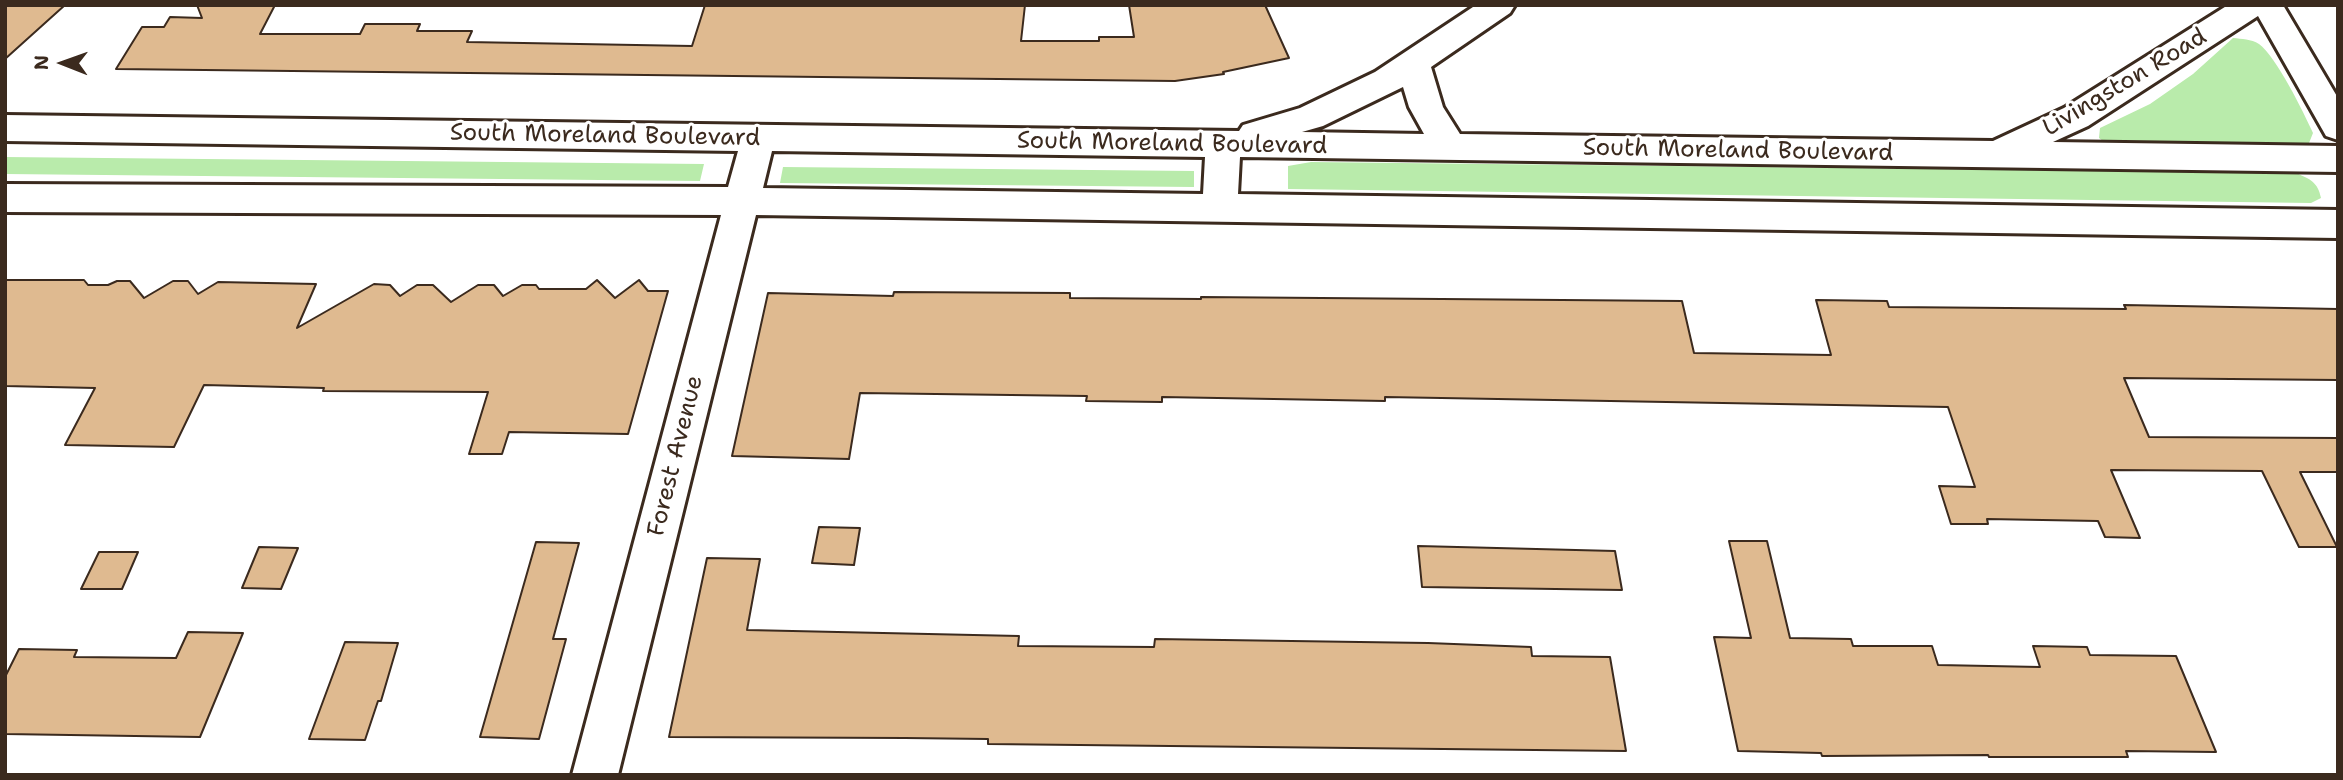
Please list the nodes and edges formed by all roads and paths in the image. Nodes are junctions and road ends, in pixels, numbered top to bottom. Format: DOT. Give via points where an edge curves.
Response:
graph roads {
  1 [pos="1499,5"];
  2 [pos="2251,5"];
  3 [pos="2267,5"];
  4 [pos="1414,62"];
  5 [pos="2338,127"];
  6 [pos="5,128"];
  7 [pos="758,138"];
  8 [pos="1223,144"];
  9 [pos="1450,147"];
  10 [pos="1995,154"];
  11 [pos="2338,159"];
  12 [pos="5,198"];
  13 [pos="742,201"];
  14 [pos="1220,207"];
  15 [pos="2338,224"];
  16 [pos="595,775"];
  1 -- 4 [label="street"];
  2 -- 10 [label="street, Livingston Road" via="2076,117"];
  3 -- 5 [label="street"];
  4 -- 8 [label="street" via="1387,81 1311,117"];
  4 -- 9 [label="street" via="1426,113"];
  6 -- 7 [label="street, South Moreland Boulevard"];
  7 -- 8 [label="street, South Moreland Boulevard"];
  7 -- 13 [label="street, Forest Avenue"];
  8 -- 9 [label="street, South Moreland Boulevard"];
  8 -- 14 [label="street"];
  9 -- 10 [label="street, South Moreland Boulevard"];
  10 -- 11 [label="street, South Moreland Boulevard"];
  12 -- 13 [label="street"];
  13 -- 14 [label="street"];
  13 -- 16 [label="street, Forest Avenue"];
  14 -- 15 [label="street"];
}
